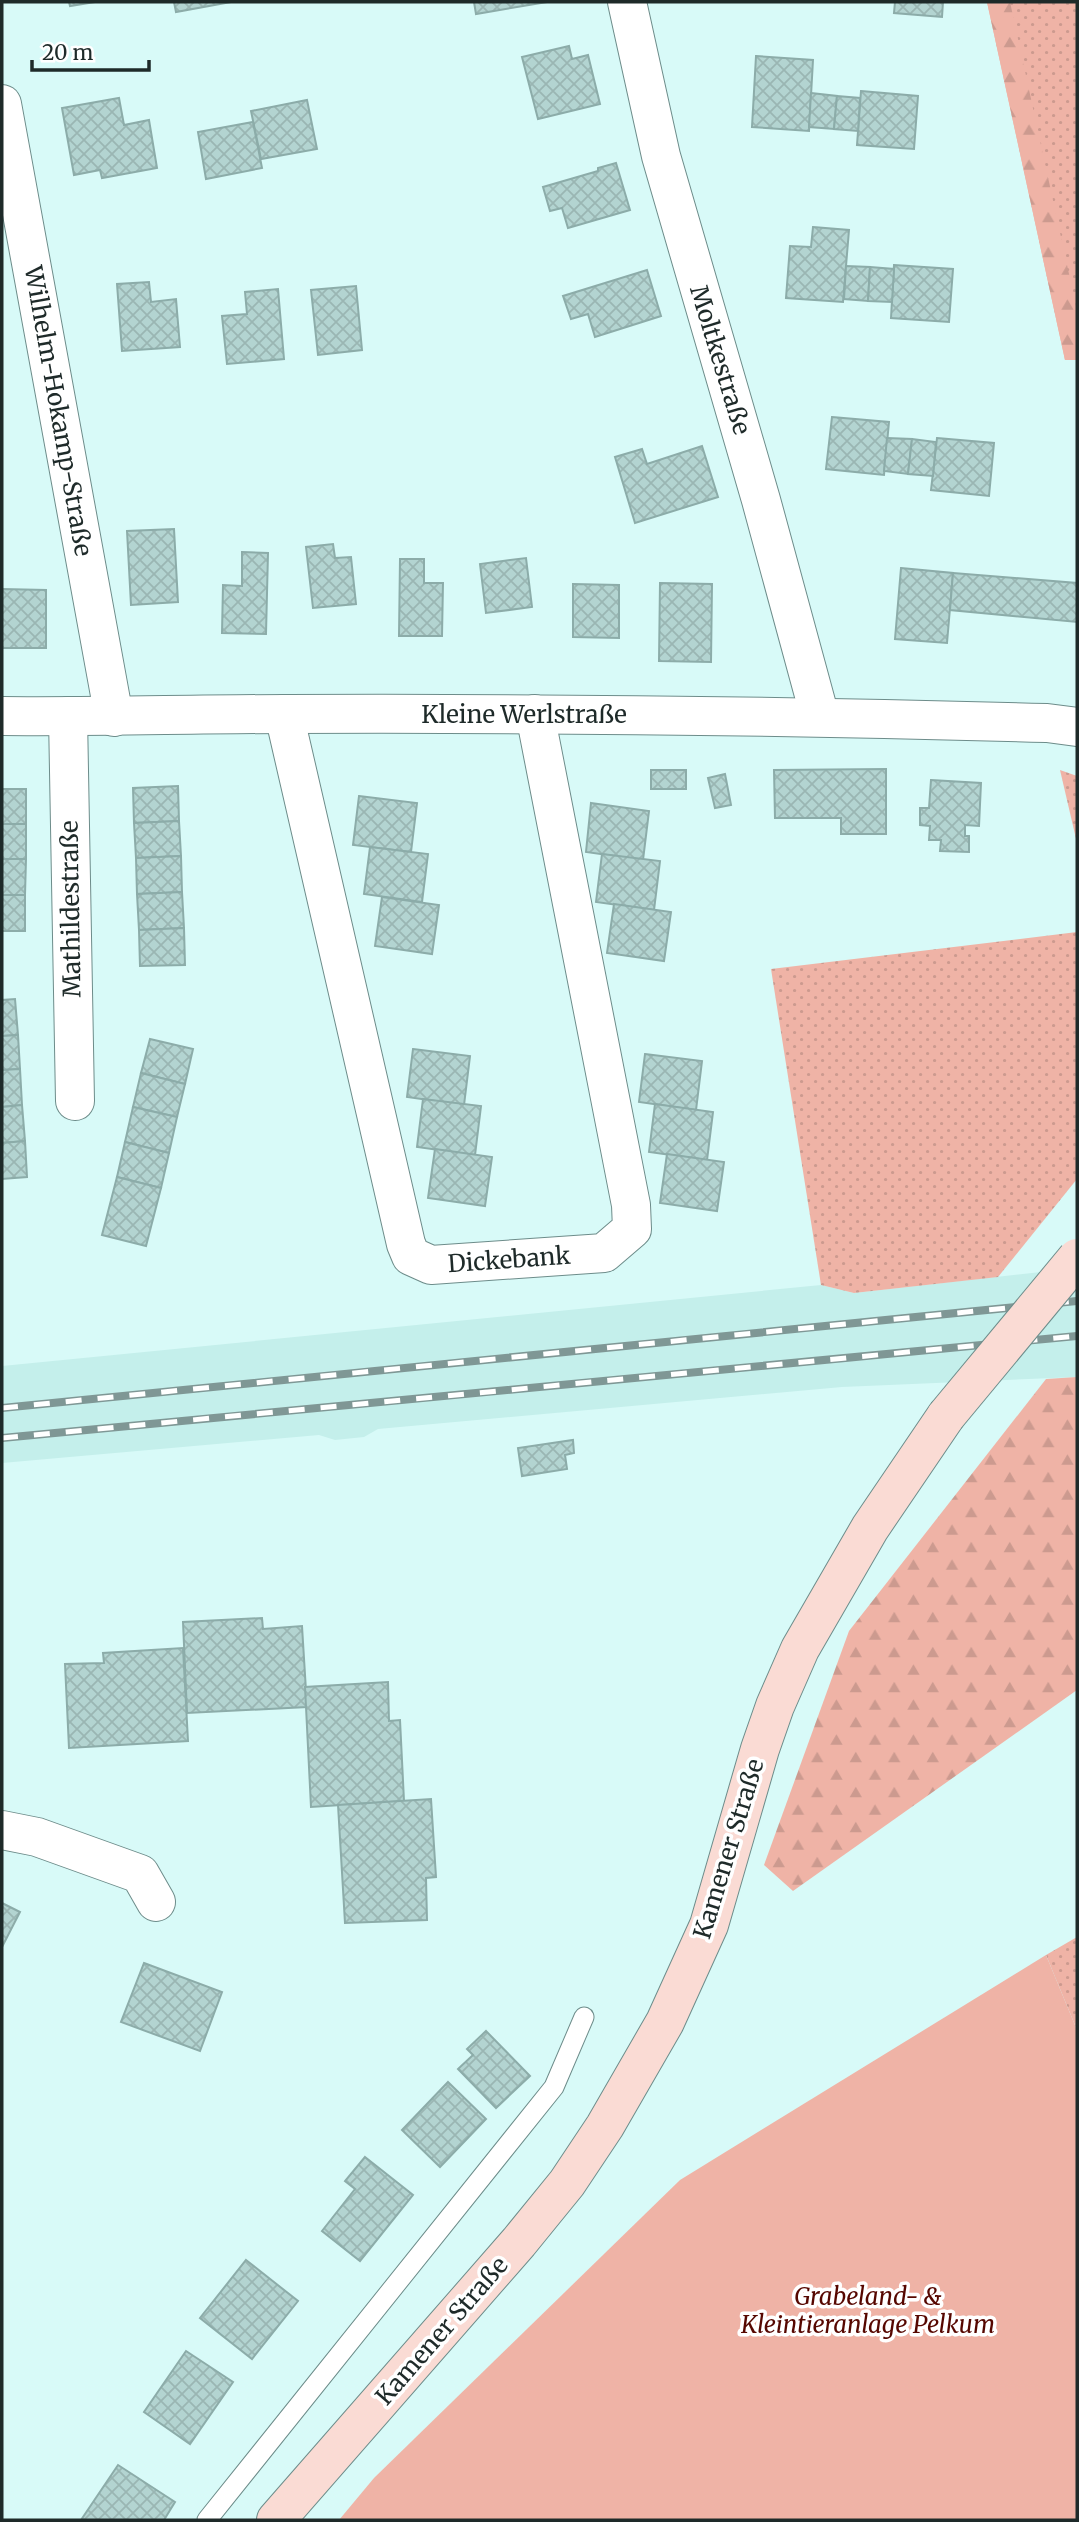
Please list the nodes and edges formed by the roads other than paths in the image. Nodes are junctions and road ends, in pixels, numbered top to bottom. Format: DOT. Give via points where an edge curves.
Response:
graph roads {
  1 [pos="627,2"];
  2 [pos="2,104"];
  3 [pos="285,714"];
  4 [pos="535,714"];
  5 [pos="2,716"];
  6 [pos="68,716"];
  7 [pos="114,717"];
  8 [pos="820,717"];
  9 [pos="1067,729"];
  10 [pos="75,1101"];
  11 [pos="1077,1258"];
  12 [pos="2,1830"];
  13 [pos="156,1902"];
  14 [pos="583,2017"];
  15 [pos="207,2520"];
  16 [pos="276,2520"];
  1 -- 8 [label="street, Moltkestraße" via="661,156"];
  2 -- 7 [label="street, Wilhelm-Hokamp-Straße"];
  3 -- 4 [label="street, Kleine Werlstraße"];
  3 -- 4 [label="street, Dickebank" via="406,1244 411,1256 431,1265 604,1253 632,1229"];
  3 -- 7 [label="street, Kleine Werlstraße"];
  4 -- 8 [label="street, Kleine Werlstraße"];
  5 -- 6 [label="street, Kleine Werlstraße"];
  6 -- 7 [label="street, Kleine Werlstraße"];
  6 -- 10 [label="street, Mathildestraße"];
  8 -- 9 [label="street, Kleine Werlstraße"];
  11 -- 16 [label="main road, Kamener Straße, bridge" via="947,1416 870,1528 800,1649 760,1749 709,1925 665,2022 605,2126 519,2242"];
  12 -- 13 [label="street" via="37,1837 140,1874"];
  14 -- 15 [label="lane" via="554,2087"];
}
